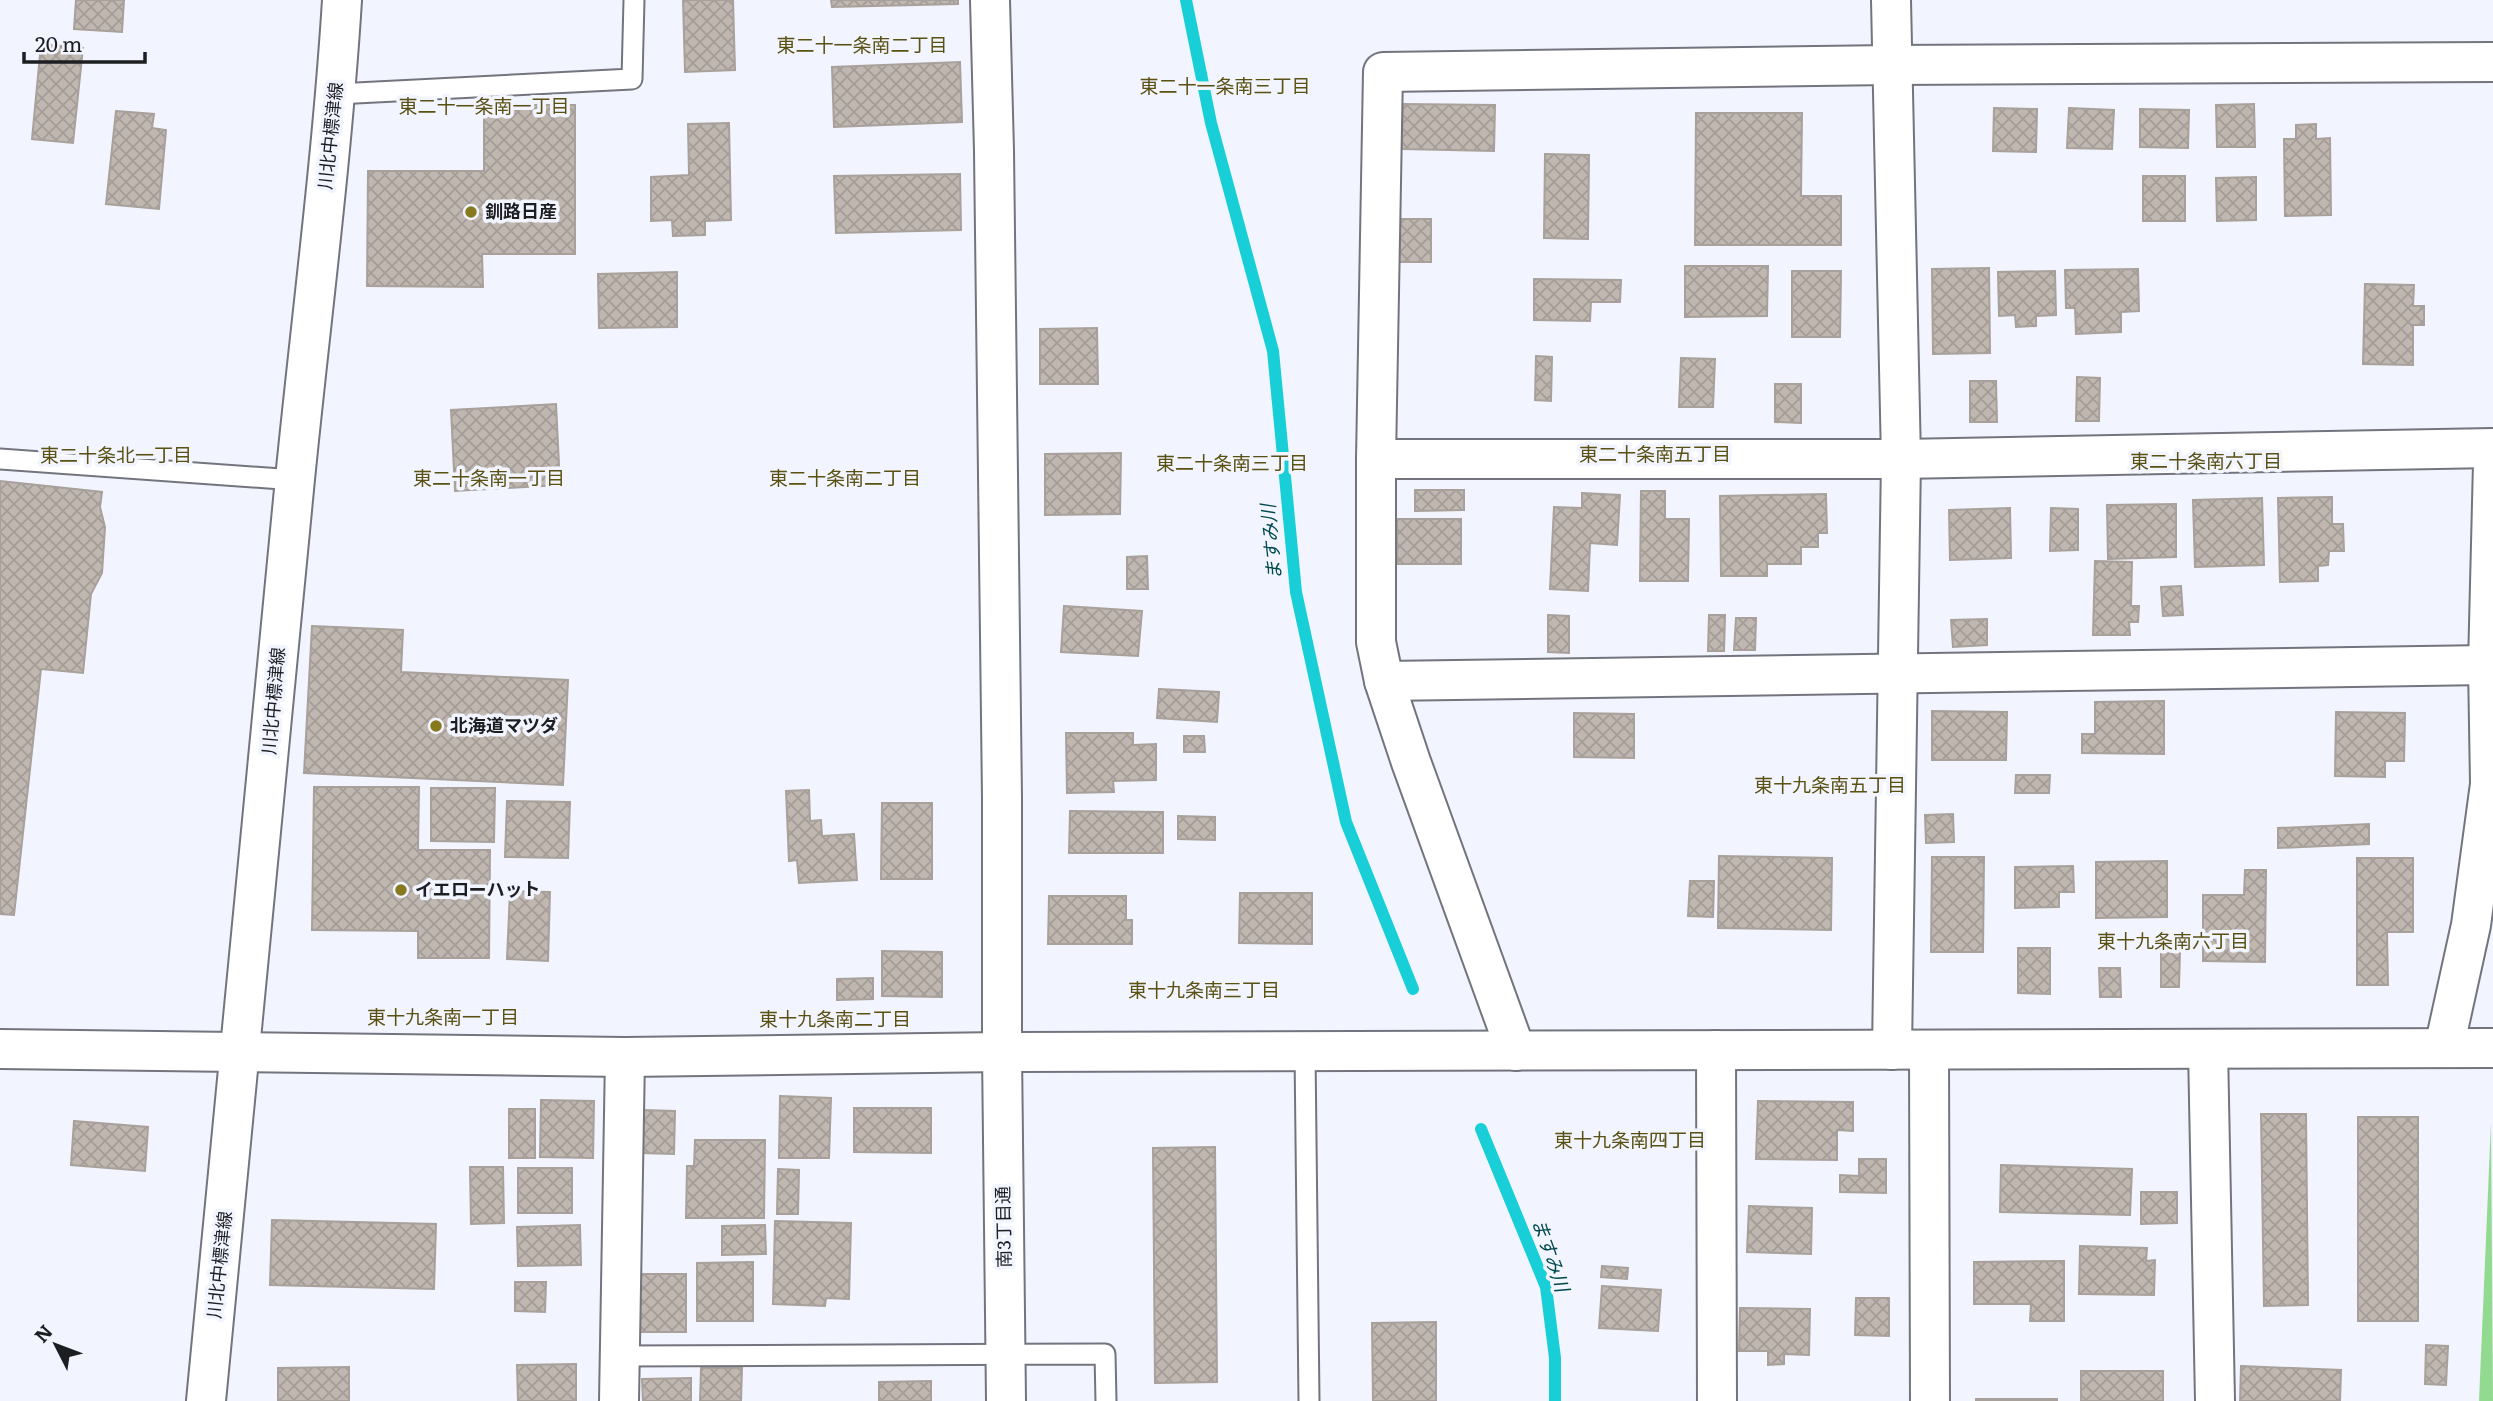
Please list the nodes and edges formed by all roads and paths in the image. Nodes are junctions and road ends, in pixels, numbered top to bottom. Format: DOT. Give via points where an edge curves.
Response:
graph roads {
  1 [pos="342,0"];
  2 [pos="634,0"];
  3 [pos="990,0"];
  4 [pos="1891,0"];
  5 [pos="2493,62"];
  6 [pos="1891,65"];
  7 [pos="336,93"];
  8 [pos="2493,448"];
  9 [pos="0,459"];
  10 [pos="1376,459"];
  11 [pos="1901,459"];
  12 [pos="2493,463"];
  13 [pos="295,480"];
  14 [pos="2488,665"];
  15 [pos="1898,675"];
  16 [pos="1384,681"];
  17 [pos="2491,780"];
  18 [pos="2482,925"];
  19 [pos="2444,1048"];
  20 [pos="2493,1048"];
  21 [pos="0,1049"];
  22 [pos="2208,1049"];
  23 [pos="1716,1050"];
  24 [pos="1910,1050"];
  25 [pos="1516,1051"];
  26 [pos="1002,1052"];
  27 [pos="1305,1052"];
  28 [pos="242,1053"];
  29 [pos="625,1057"];
  30 [pos="1005,1355"];
  31 [pos="620,1356"];
  32 [pos="206,1401"];
  33 [pos="619,1401"];
  34 [pos="1006,1401"];
  35 [pos="1106,1401"];
  36 [pos="1309,1401"];
  37 [pos="1717,1401"];
  38 [pos="1930,1401"];
  39 [pos="2215,1401"];
  1 -- 7 [label="street, 川北中標津線"];
  2 -- 7 [label="lane" via="632,79"];
  3 -- 26 [label="street, 南3丁目通"];
  4 -- 6 [label="street"];
  5 -- 6 [label="street"];
  6 -- 10 [label="street" via="1384,72"];
  6 -- 11 [label="street"];
  7 -- 13 [label="street, 川北中標津線"];
  8 -- 11 [label="street"];
  9 -- 13 [label="lane"];
  10 -- 11 [label="street"];
  10 -- 16 [label="street" via="1376,642"];
  11 -- 15 [label="street"];
  12 -- 14 [label="street"];
  13 -- 28 [label="street, 川北中標津線"];
  14 -- 15 [label="street"];
  14 -- 17 [label="street"];
  15 -- 16 [label="street"];
  15 -- 24 [label="street"];
  16 -- 25 [label="street"];
  17 -- 18 [label="street"];
  18 -- 19 [label="street"];
  19 -- 20 [label="street"];
  19 -- 22 [label="street"];
  21 -- 28 [label="street"];
  22 -- 24 [label="street"];
  22 -- 39 [label="street"];
  23 -- 24 [label="street"];
  23 -- 25 [label="street"];
  23 -- 37 [label="street"];
  24 -- 38 [label="street"];
  25 -- 27 [label="street"];
  26 -- 27 [label="street"];
  26 -- 29 [label="street"];
  26 -- 30 [label="street, 南3丁目通"];
  27 -- 36 [label="lane"];
  28 -- 29 [label="street"];
  28 -- 32 [label="street, 川北中標津線"];
  29 -- 31 [label="street"];
  30 -- 31 [label="lane"];
  30 -- 34 [label="street, 南3丁目通"];
  30 -- 35 [label="lane" via="1105,1354"];
  31 -- 33 [label="street"];
}
